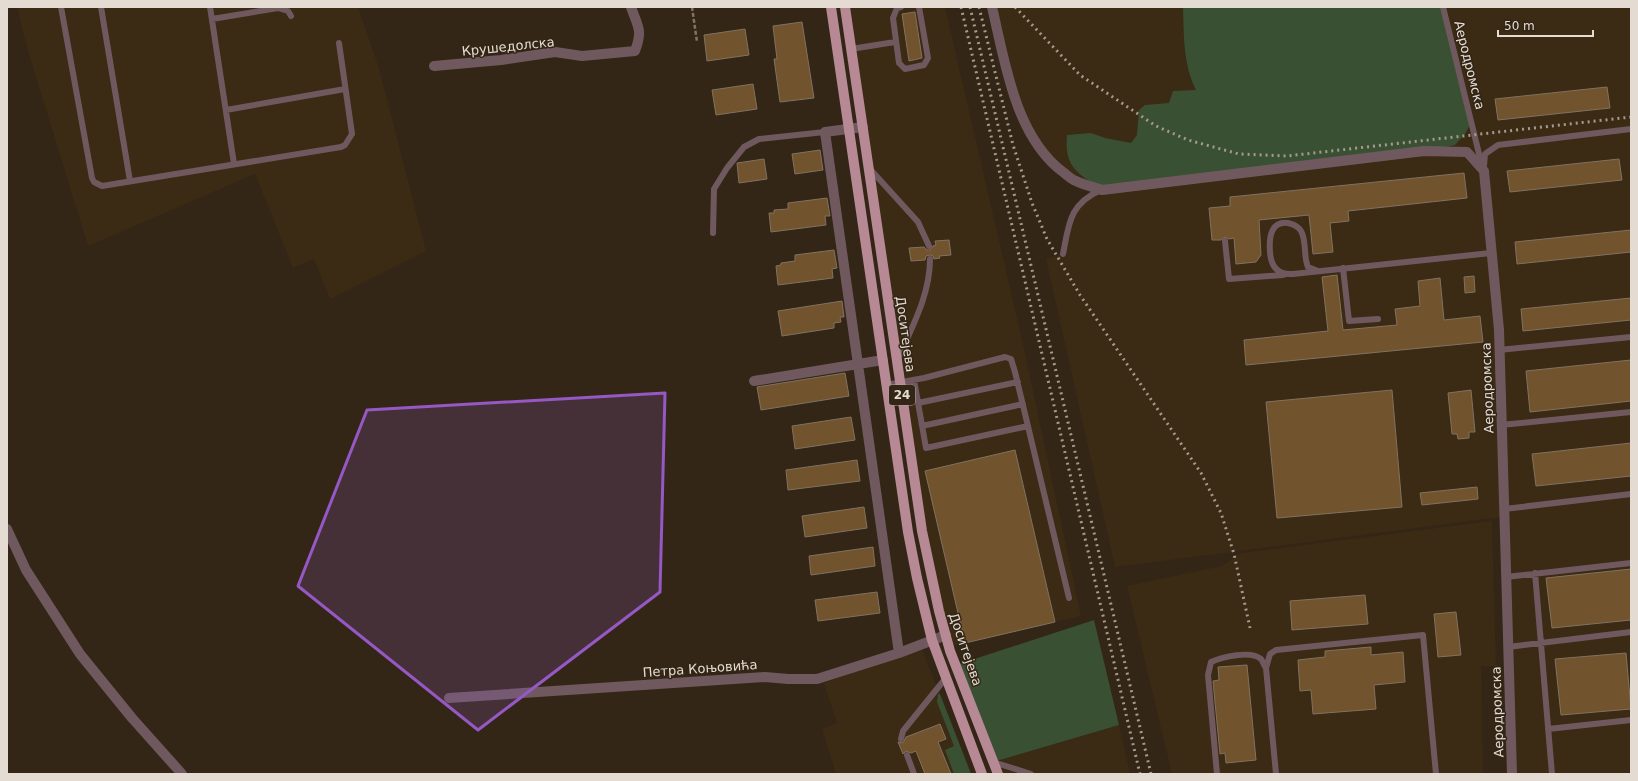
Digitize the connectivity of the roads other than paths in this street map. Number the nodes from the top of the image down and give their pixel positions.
1 (61, 7) edge
2 (101, 7) edge
3 (210, 7) edge
4 (631, 7) edge
5 (831, 7) edge
6 (845, 7) edge
7 (901, 7) edge
8 (919, 7) edge
9 (992, 7) edge
10 (1443, 7) edge
11 (291, 16) dead end
12 (212, 19) junction
13 (895, 42) junction
14 (338, 43) dead end
15 (851, 48) junction
16 (434, 66) dead end
17 (345, 90) junction
18 (226, 110) junction
19 (863, 127) junction
20 (849, 129) junction
21 (1631, 129) edge
22 (825, 132) junction
23 (234, 164) junction
24 (868, 168) junction
25 (1484, 171) junction
26 (130, 181) junction
27 (1102, 190) junction
28 (713, 233) dead end
29 (1225, 241) dead end
30 (929, 246) dead end
31 (1491, 253) junction
32 (1063, 254) dead end
33 (930, 259) dead end
34 (1343, 268) junction
35 (1318, 271) junction
36 (1287, 274) junction
37 (1378, 319) dead end
38 (1631, 337) edge
39 (1499, 350) junction
40 (883, 360) junction
41 (897, 361) junction
42 (857, 364) junction
43 (914, 380) junction
44 (754, 381) dead end
45 (1018, 382) junction
46 (900, 383) junction
47 (886, 385) junction
48 (918, 403) junction
49 (1023, 404) junction
50 (1631, 412) edge
51 (1501, 425) junction
52 (922, 426) junction
53 (1028, 426) junction
54 (1631, 494) edge
55 (1504, 509) junction
56 (7, 529) edge
57 (1631, 563) edge
58 (1535, 573) junction
59 (1506, 576) junction
60 (1069, 598) dead end
61 (1631, 632) edge
62 (946, 635) junction
63 (932, 640) junction
64 (1541, 643) junction
65 (1508, 647) junction
66 (899, 653) junction
67 (1266, 668) junction
68 (945, 679) junction
69 (450, 698) dead end
70 (1631, 720) edge
71 (1548, 729) junction
72 (901, 740) dead end
73 (907, 755) dead end
74 (994, 762) junction
75 (182, 774) edge
76 (914, 774) edge
77 (982, 774) edge
78 (998, 774) edge
79 (1031, 774) edge
80 (1217, 774) edge
81 (1276, 774) edge
82 (1436, 774) edge
83 (1512, 774) edge
84 (1552, 774) edge

1 - 26 lane
2 - 26 lane
3 - 12 lane
4 - 16 street, Крушедолска
5 - 20 main road, Доситејева / 24
6 - 15 main road, Доситејева / 24
7 - 13 lane
8 - 13 lane
9 - 27 street
10 - 25 lane, Аеродромска
11 - 12 lane
12 - 18 lane
13 - 15 lane
14 - 17 lane
15 - 19 main road, Доситејева / 24
17 - 18 lane
17 - 23 lane
18 - 23 lane
19 - 20 street
19 - 24 main road, Доситејева / 24
20 - 22 street
20 - 40 main road, Доситејева / 24
21 - 25 lane
22 - 28 lane
22 - 42 street
23 - 26 lane
24 - 30 lane
24 - 41 main road, Доситејева / 24
25 - 27 street
25 - 31 street, Аеродромска
27 - 32 lane
29 - 36 lane
31 - 34 lane
31 - 39 street, Аеродромска
33 - 41 lane
34 - 35 lane
34 - 37 lane
35 - 36 lane
35 - 36 lane
38 - 39 lane
39 - 51 street, Аеродромска
40 - 42 street
40 - 47 main road, Доситејева / 24
41 - 46 main road, Доситејева / 24
42 - 44 street
42 - 66 street
43 - 45 lane
43 - 46 lane
43 - 48 lane
45 - 48 lane
45 - 49 lane
46 - 47 lane
46 - 62 main road, Доситејева / 24
47 - 63 main road, Доситејева / 24
48 - 52 lane
49 - 52 lane
49 - 53 lane
50 - 51 lane
51 - 55 street, Аеродромска
52 - 53 lane
53 - 60 lane
54 - 55 lane
55 - 59 street, Аеродромска
56 - 75 street
57 - 58 lane
58 - 59 lane
58 - 64 lane
59 - 65 street, Аеродромска
61 - 64 lane
62 - 63 street, Петра Коњовића
62 - 74 main road, Доситејева / 24
63 - 66 street, Петра Коњовића
63 - 68 main road, Доситејева / 24
64 - 65 lane
64 - 71 lane
65 - 83 street, Аеродромска
66 - 69 street, Петра Коњовића
67 - 80 lane
67 - 81 lane
67 - 82 lane
68 - 72 lane
68 - 77 main road, Доситејева / 24
70 - 71 lane
71 - 84 lane
73 - 76 lane
74 - 78 main road, Доситејева / 24
74 - 79 lane

